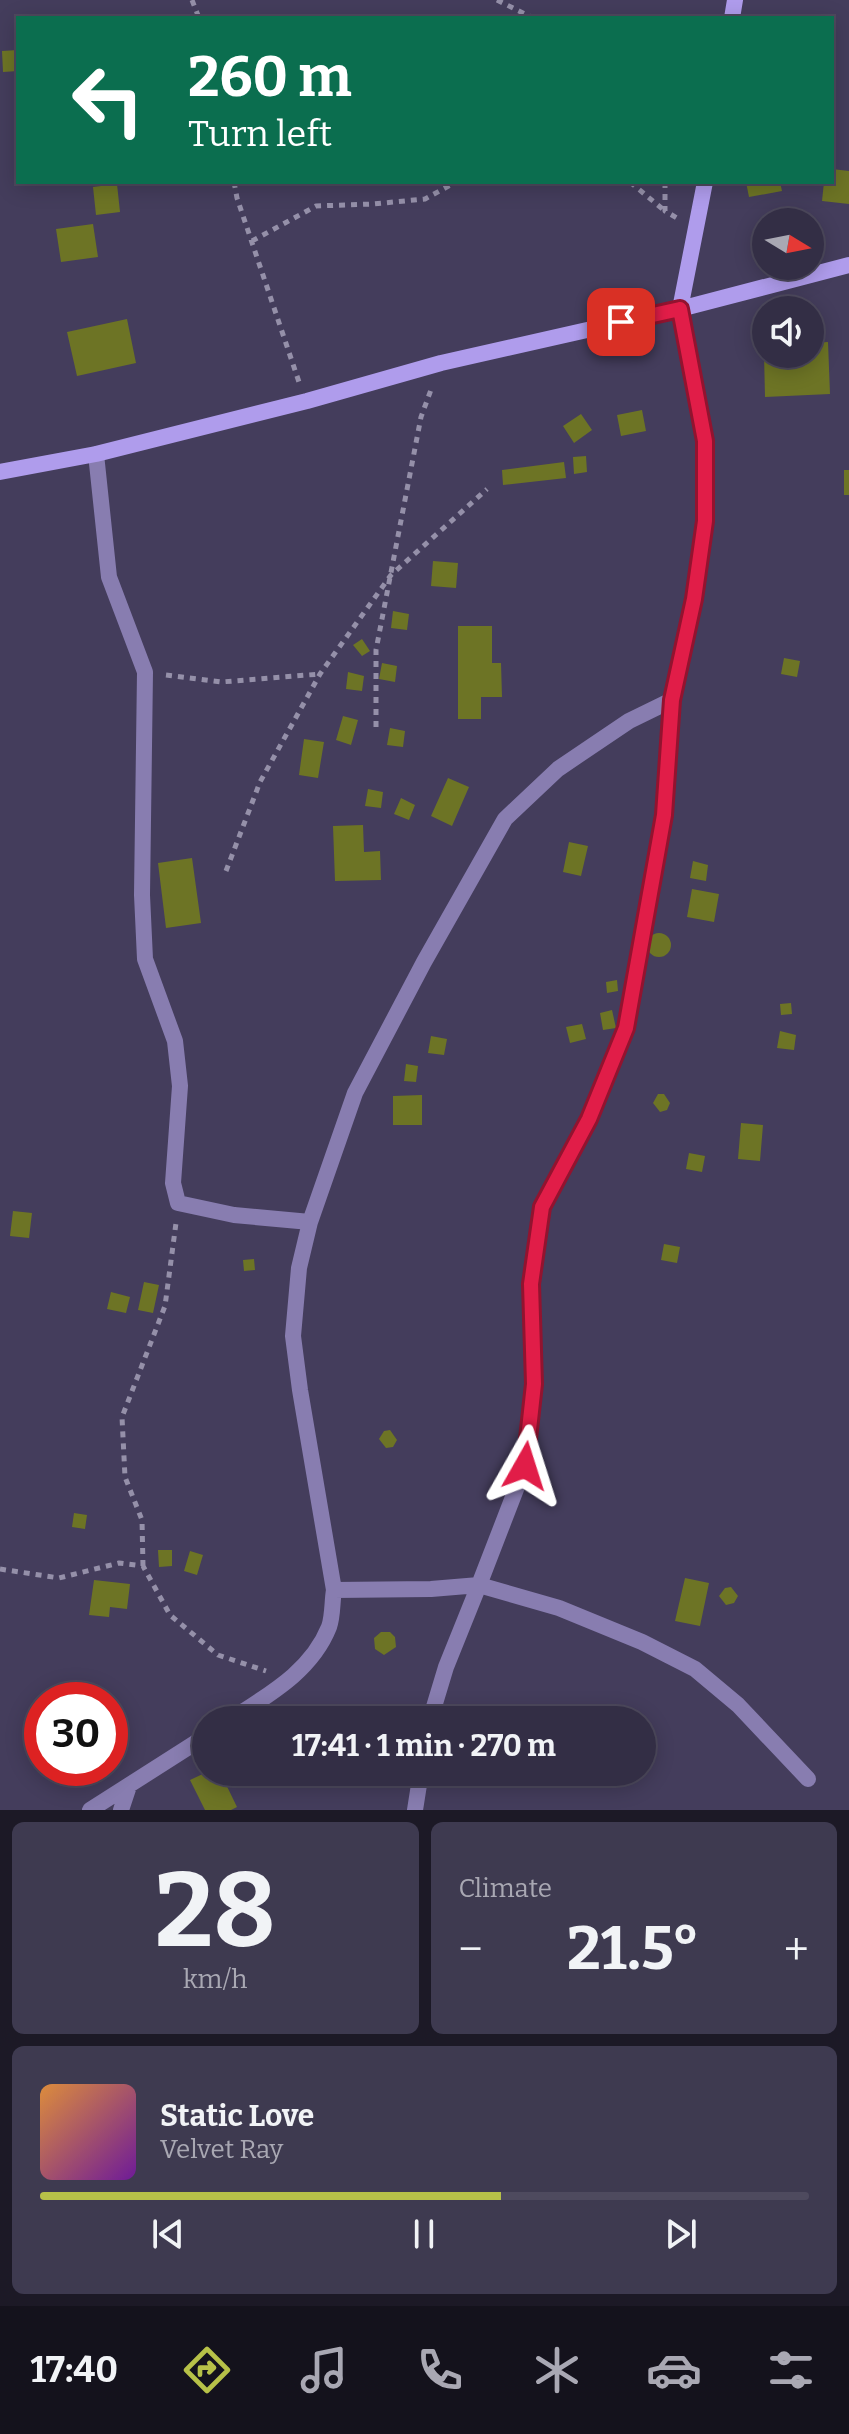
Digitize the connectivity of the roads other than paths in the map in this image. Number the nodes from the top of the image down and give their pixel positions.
1 (705, 184) edge
2 (849, 265) edge
3 (680, 309) junction
4 (96, 454) junction
5 (0, 472) edge
6 (672, 700) junction
7 (310, 1222) junction
8 (479, 1585) junction
9 (334, 1590) junction
10 (251, 1706) edge
11 (434, 1706) edge
12 (192, 1745) edge
13 (808, 1779) dead end
14 (129, 1786) junction
15 (419, 1786) edge
16 (90, 1810) edge
17 (121, 1810) edge
18 (415, 1810) edge

1 - 3 street
2 - 3 street
3 - 4 street
3 - 6 street
4 - 5 street
4 - 7 street
6 - 7 street
6 - 8 street
7 - 9 street
8 - 9 street
8 - 11 street
8 - 13 street
9 - 10 street
12 - 14 street
14 - 16 street
14 - 17 street
15 - 18 street

